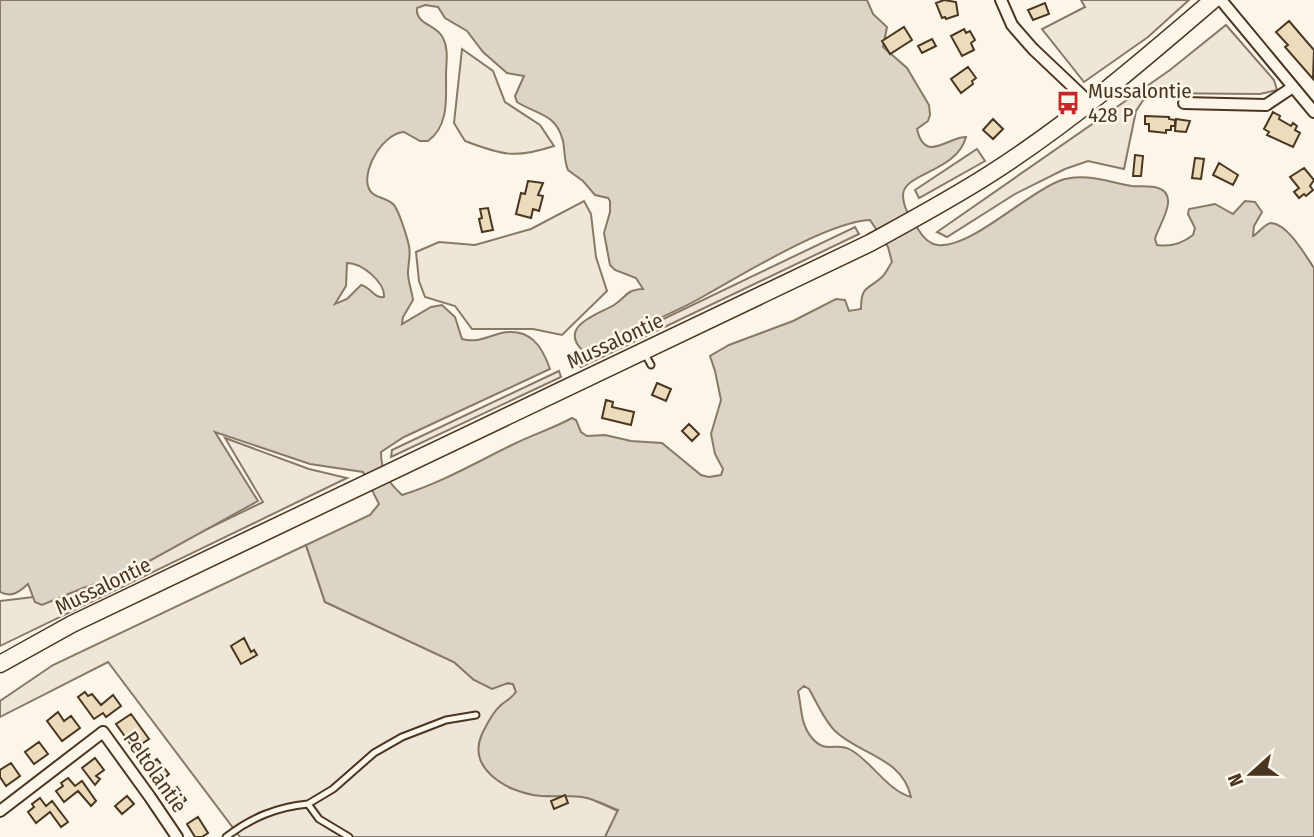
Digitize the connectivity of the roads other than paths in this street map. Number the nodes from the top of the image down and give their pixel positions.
1 (1001, 0) edge
2 (1213, 0) edge
3 (1221, 0) edge
4 (1293, 87) junction
5 (1090, 103) junction
6 (1184, 103) dead end
7 (1313, 110) edge
8 (0, 664) edge
9 (476, 715) dead end
10 (308, 804) junction
11 (0, 811) edge
12 (177, 837) edge
13 (226, 837) edge
14 (349, 837) edge

1 - 5 street
2 - 5 main road, Mussalontie
3 - 4 street
4 - 6 street
4 - 7 street
5 - 8 main road, Mussalontie
9 - 10 lane
10 - 13 lane
10 - 14 lane
11 - 12 street, Peltolantie

